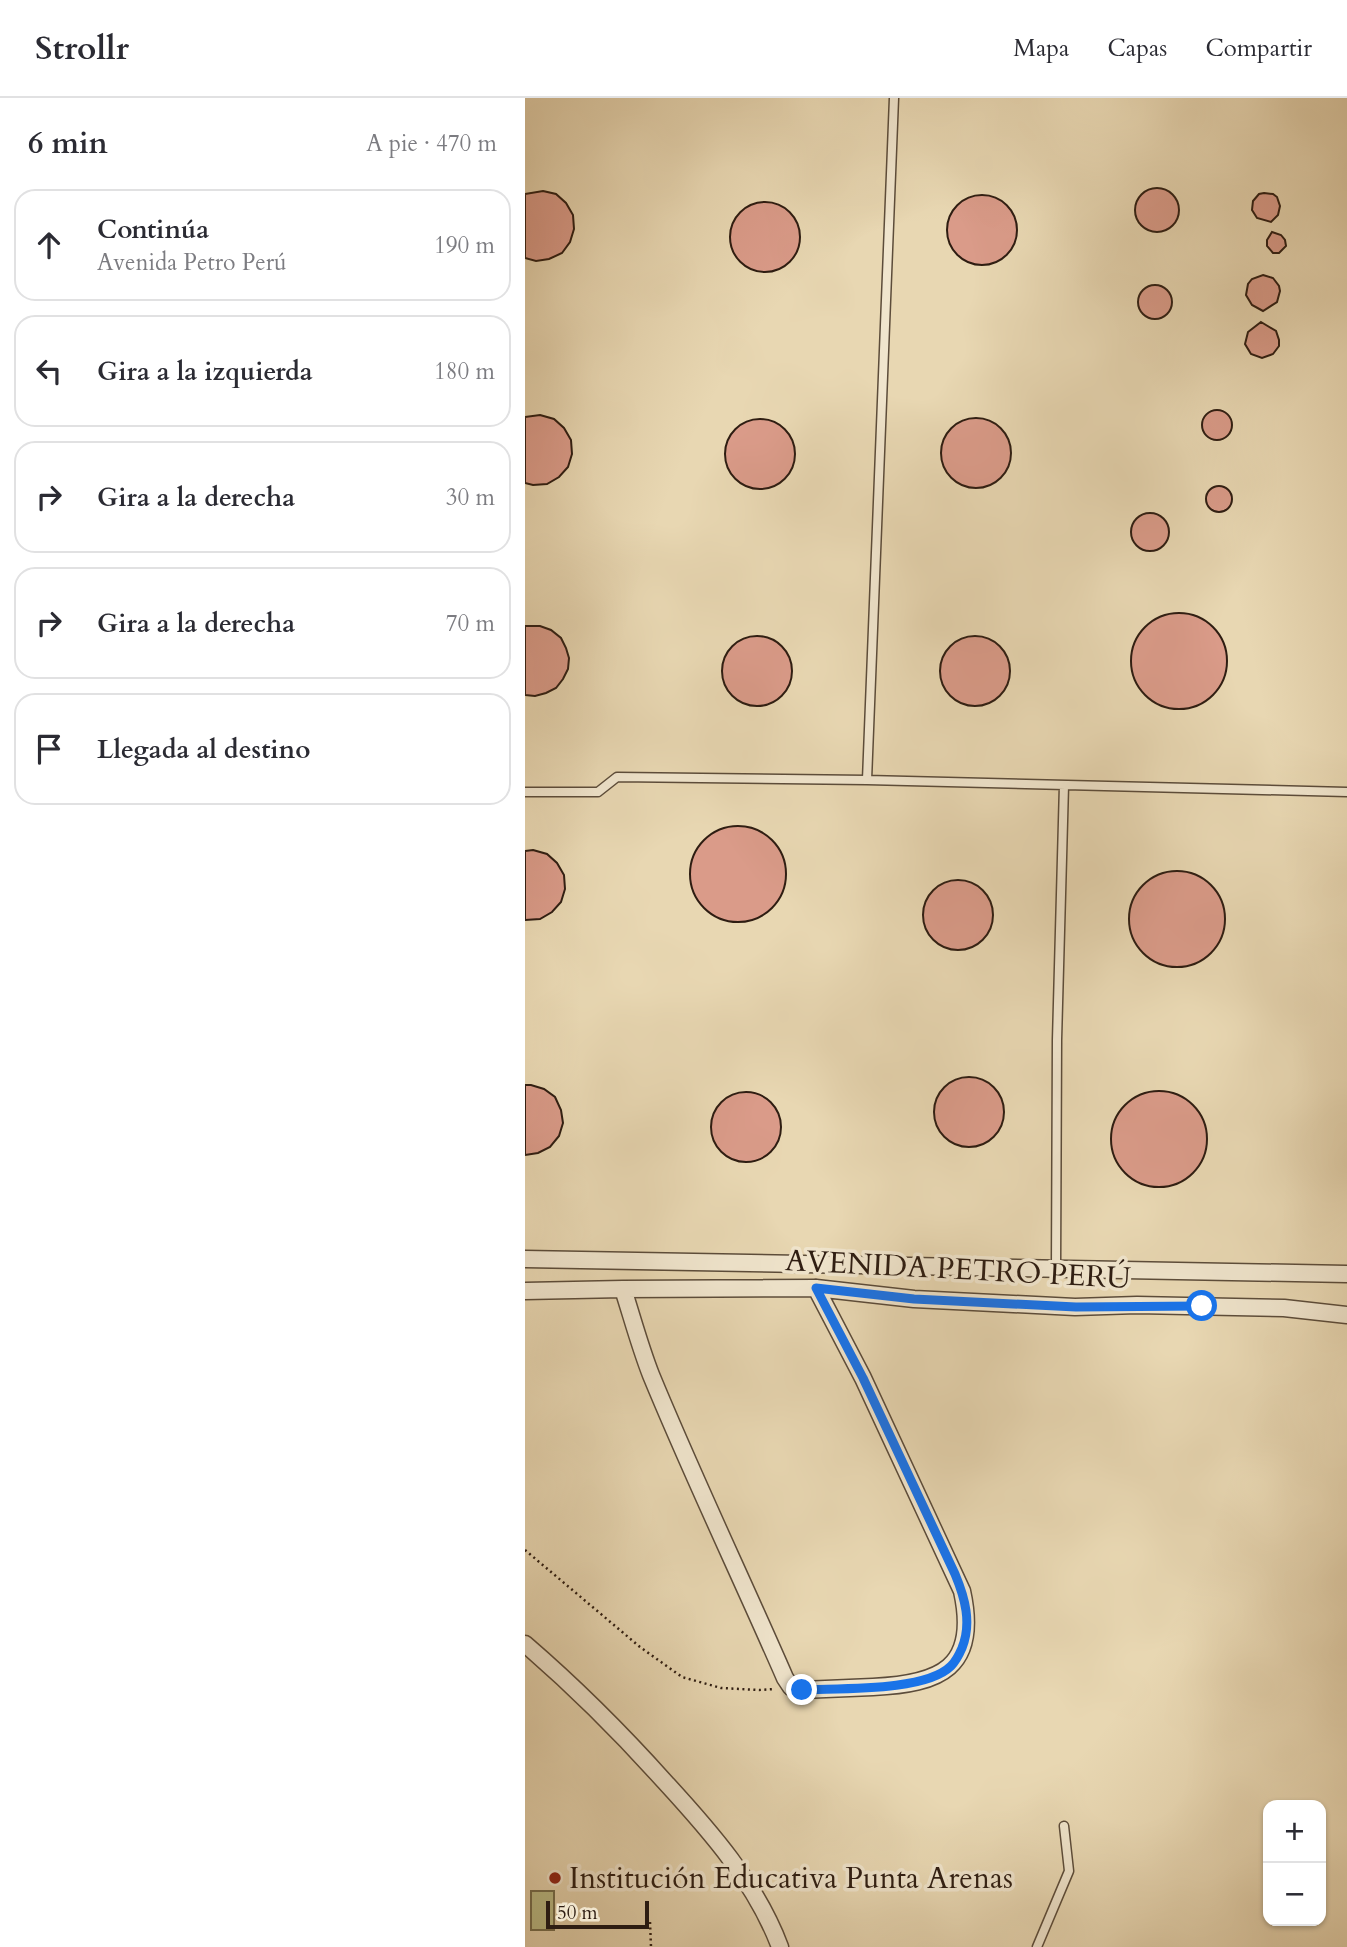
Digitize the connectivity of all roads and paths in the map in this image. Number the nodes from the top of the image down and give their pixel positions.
1 (894, 98) edge
2 (867, 780) junction
3 (1064, 785) junction
4 (525, 792) edge
5 (1347, 792) edge
6 (525, 1259) edge
7 (1056, 1268) junction
8 (1347, 1274) edge
9 (816, 1288) junction
10 (623, 1289) junction
11 (525, 1291) edge
12 (1347, 1315) edge
13 (525, 1550) edge
14 (525, 1644) edge
15 (791, 1687) junction
16 (1064, 1826) dead end
17 (650, 1922) dead end
18 (651, 1947) edge
19 (780, 1947) edge
20 (1037, 1947) edge

1 - 2 lane
2 - 3 lane
2 - 4 lane
3 - 5 lane
3 - 7 lane
6 - 7 street
7 - 8 street
9 - 10 street, AVENIDA PETRO PERÚ
9 - 12 street, AVENIDA PETRO PERÚ
9 - 15 street
10 - 11 street, AVENIDA PETRO PERÚ
10 - 15 street
13 - 15 path
14 - 19 street
16 - 20 lane
17 - 18 path

